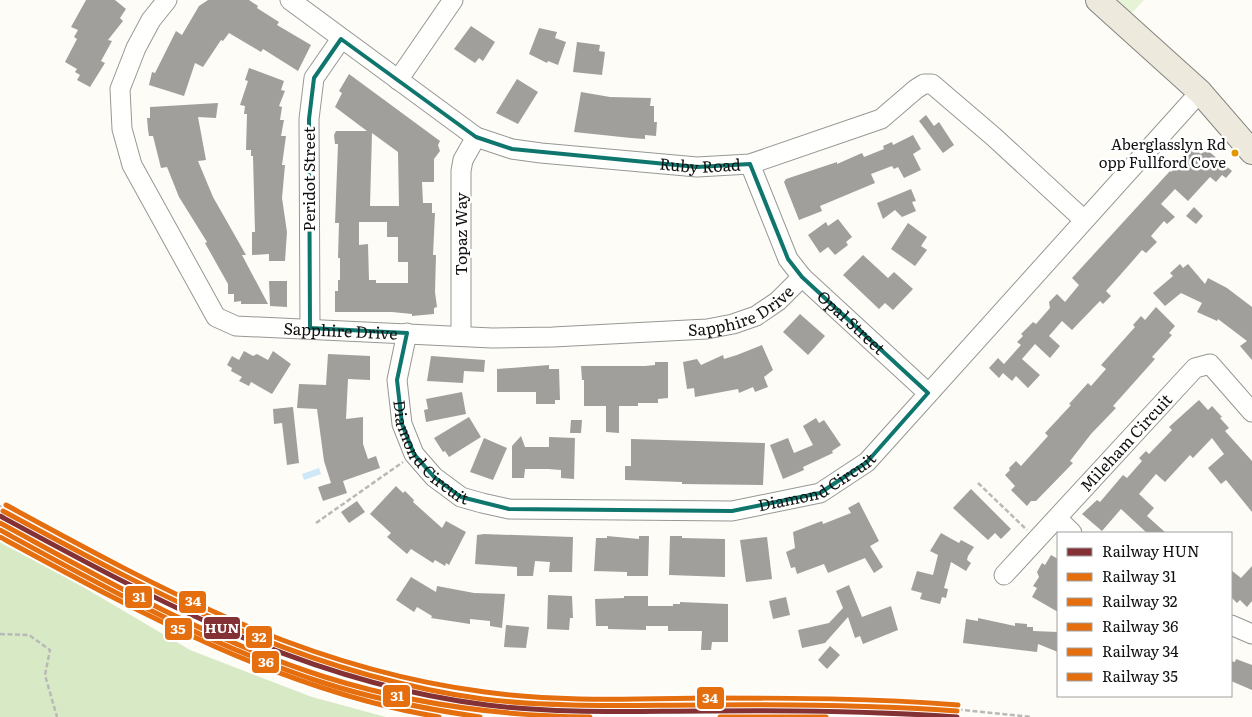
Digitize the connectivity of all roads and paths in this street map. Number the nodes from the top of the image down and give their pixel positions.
1 (168, 0) edge
2 (290, 0) edge
3 (453, 0) edge
4 (1098, 0) edge
5 (340, 38) junction
6 (398, 80) junction
7 (1200, 92) junction
8 (476, 137) junction
9 (1252, 152) edge
10 (750, 164) junction
11 (1084, 220) junction
12 (802, 277) junction
13 (310, 328) junction
14 (407, 333) junction
15 (462, 335) junction
16 (928, 393) junction
17 (1252, 412) edge
18 (414, 454) junction
19 (978, 483) dead end
20 (0, 506) edge
21 (1058, 519) junction
22 (316, 523) dead end
23 (1071, 532) edge
24 (1038, 540) junction
25 (1004, 575) dead end
26 (1232, 625) edge
27 (0, 634) edge
28 (1252, 634) edge
29 (57, 717) edge
30 (1032, 717) edge

1 - 13 street, Sapphire Drive
2 - 5 street, Ruby Road
3 - 6 street
4 - 7 main road
5 - 6 street, Ruby Road
5 - 13 street, Peridot Street
6 - 8 street, Ruby Road
7 - 9 main road
7 - 11 street, Diamond Circuit
8 - 10 street, Ruby Road
8 - 15 street, Topaz Way
10 - 11 street, Ruby Road
10 - 12 street, Opal Street
11 - 16 street, Diamond Circuit
12 - 15 street, Sapphire Drive
12 - 16 street, Opal Street
13 - 14 street, Sapphire Drive
14 - 15 street, Sapphire Drive
14 - 18 street, Diamond Circuit
16 - 18 street, Diamond Circuit
17 - 21 street, Mileham Circuit
18 - 22 path
19 - 24 path
20 - 30 path
21 - 23 street
21 - 24 street, Mileham Circuit
24 - 25 street, Mileham Circuit
26 - 28 street
27 - 29 path

